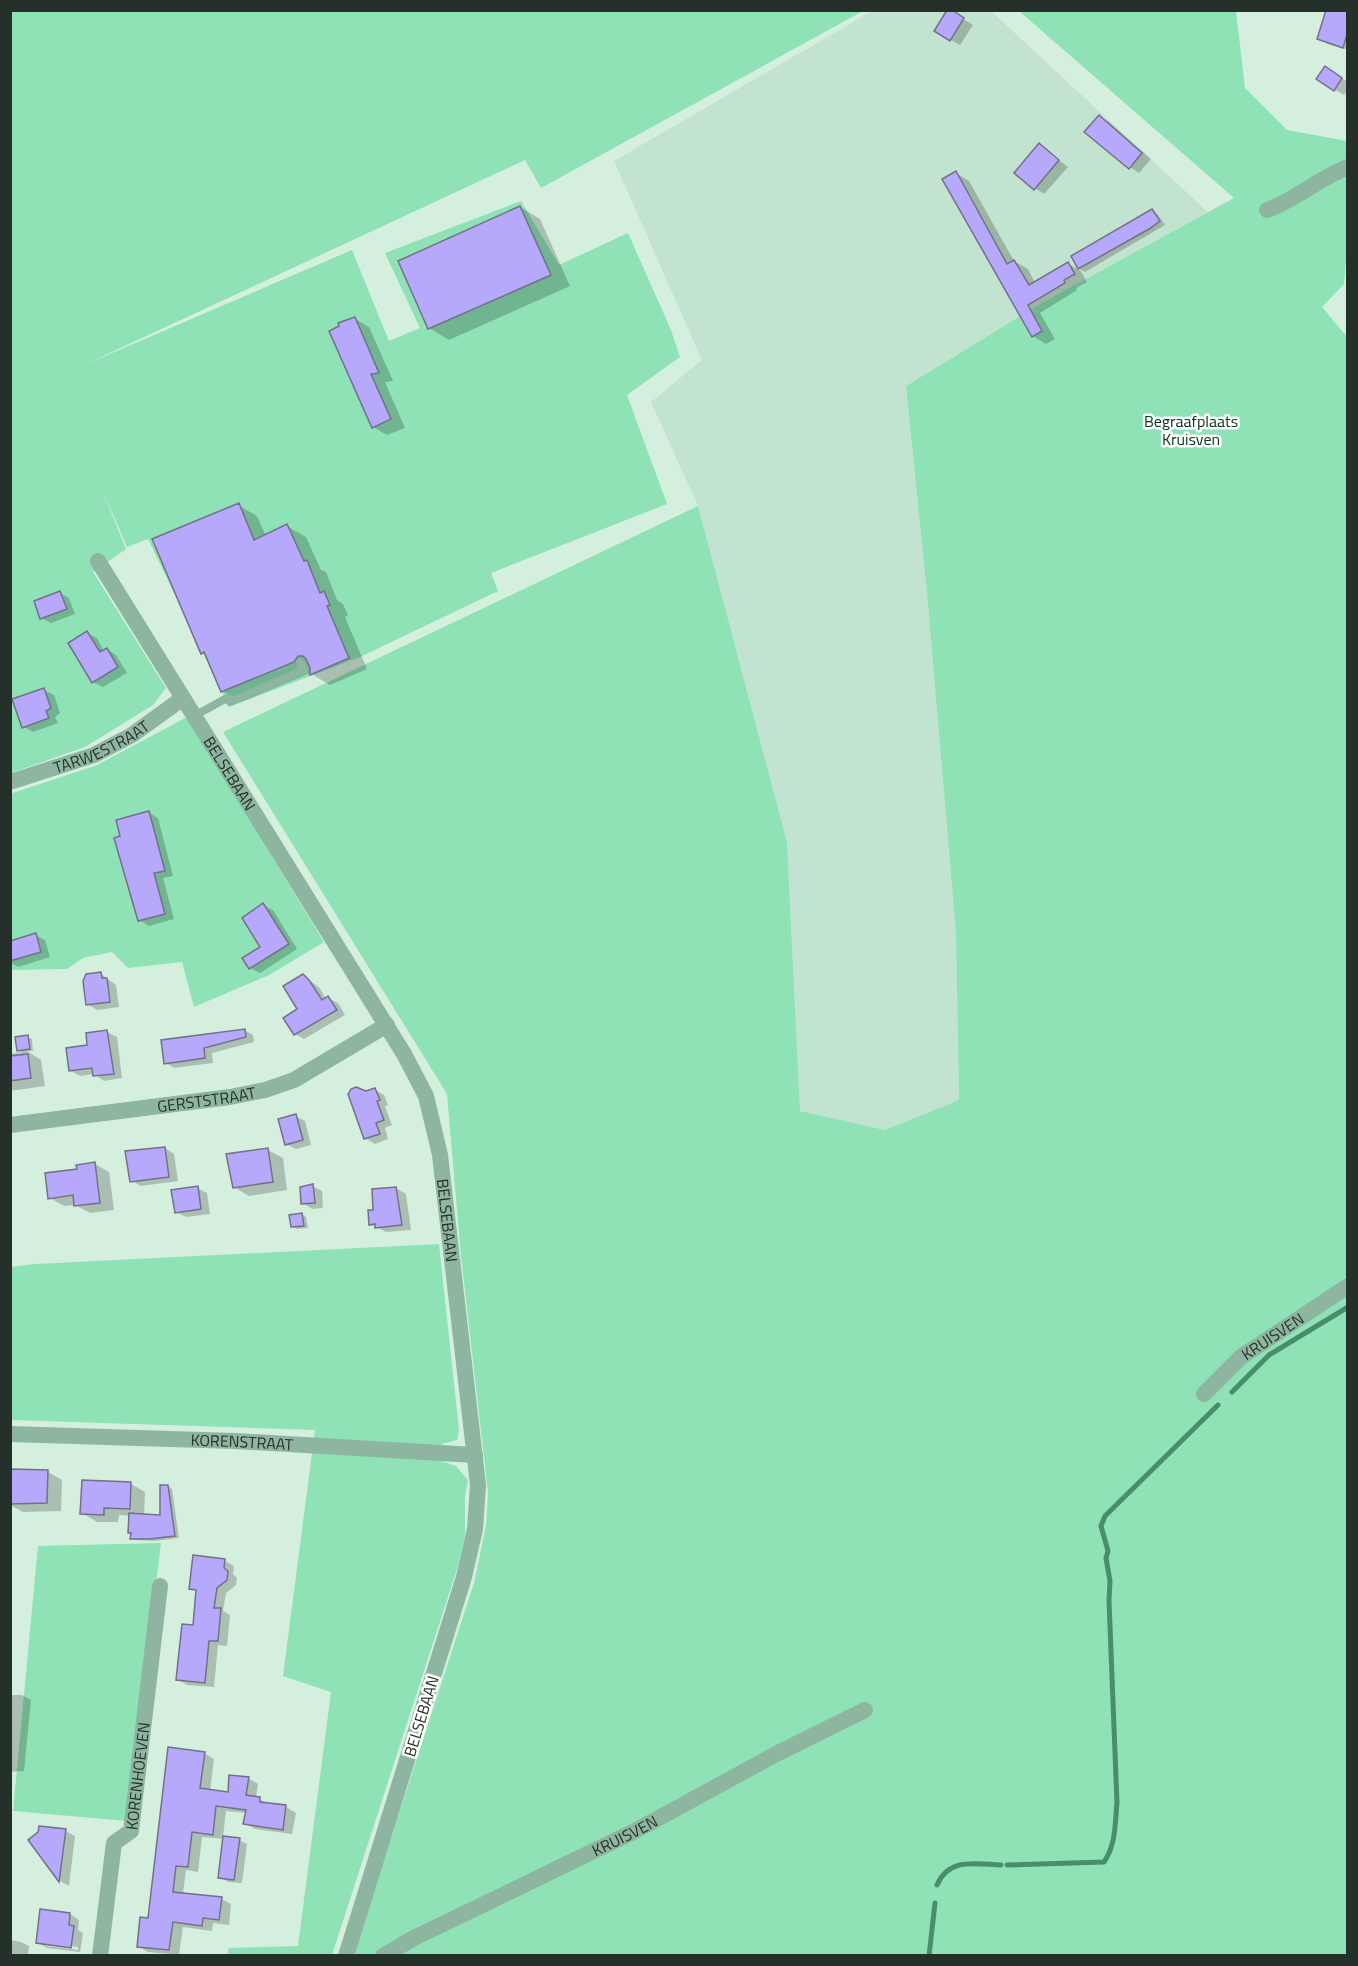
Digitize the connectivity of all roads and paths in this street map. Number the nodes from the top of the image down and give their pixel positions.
1 (1347, 167) edge
2 (1267, 210) dead end
3 (98, 561) dead end
4 (300, 662) dead end
5 (183, 698) junction
6 (194, 716) junction
7 (10, 782) edge
8 (387, 1025) junction
9 (10, 1125) edge
10 (1347, 1286) edge
11 (1204, 1394) dead end
12 (10, 1434) edge
13 (475, 1455) junction
14 (160, 1586) dead end
15 (864, 1710) dead end
16 (100, 1956) edge
17 (346, 1956) edge
18 (383, 1956) edge

1 - 2 street
3 - 5 street, BELSEBAAN
4 - 6 lane
5 - 6 street, BELSEBAAN
5 - 7 street, TARWESTRAAT
6 - 8 street, BELSEBAAN
8 - 9 street, GERSTSTRAAT
8 - 13 street, BELSEBAAN
10 - 11 street, KRUISVEN
12 - 13 street, KORENSTRAAT
13 - 17 street, BELSEBAAN
14 - 16 street, KORENHOEVEN
15 - 18 street, KRUISVEN

